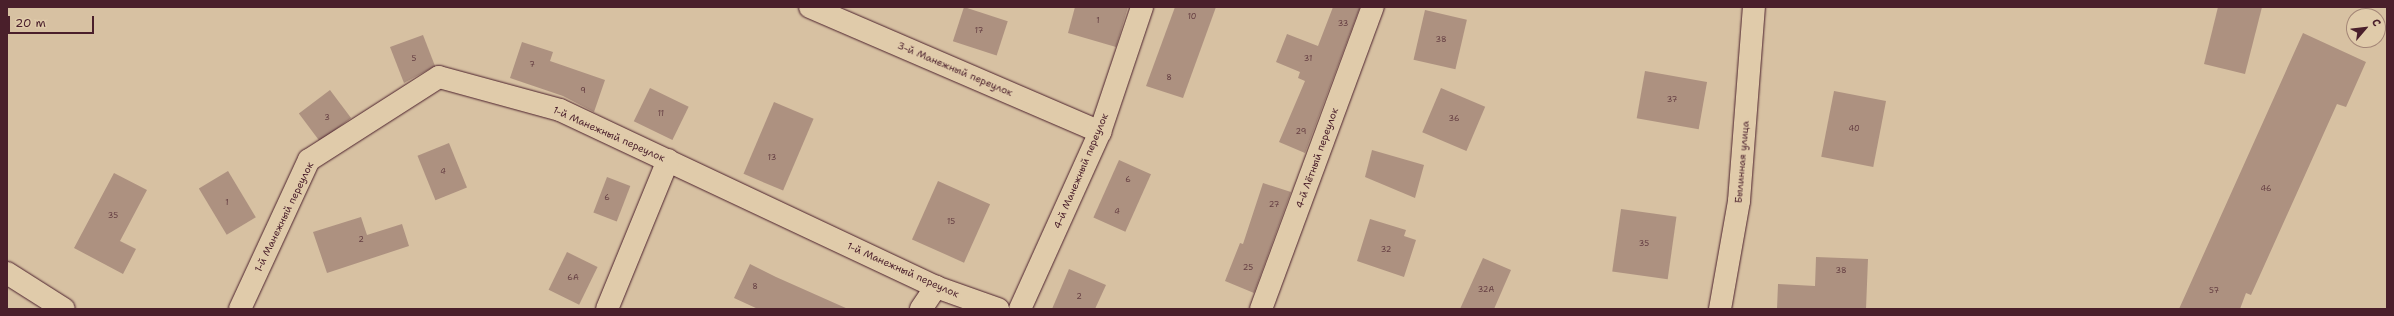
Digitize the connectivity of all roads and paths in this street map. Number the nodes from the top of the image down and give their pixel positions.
1 (810, 7) edge
2 (1142, 7) edge
3 (1373, 7) edge
4 (1754, 10) edge
5 (1100, 132) junction
6 (668, 160) junction
7 (7, 273) edge
8 (936, 287) junction
9 (64, 309) edge
10 (240, 309) edge
11 (607, 309) edge
12 (921, 309) edge
13 (998, 309) edge
14 (1020, 309) edge
15 (1261, 309) edge
16 (1720, 309) edge

1 - 5 street, 3-й Манежный переулок
2 - 5 street, 4-й Манежный переулок
3 - 15 street, 4-й Лётный переулок
4 - 16 street, Былинная улица
5 - 14 street, 4-й Манежный переулок
6 - 8 street, 1-й Манежный переулок
6 - 10 street, 1-й Манежный переулок
6 - 11 street
7 - 9 street
8 - 12 street
8 - 13 street, 1-й Манежный переулок

